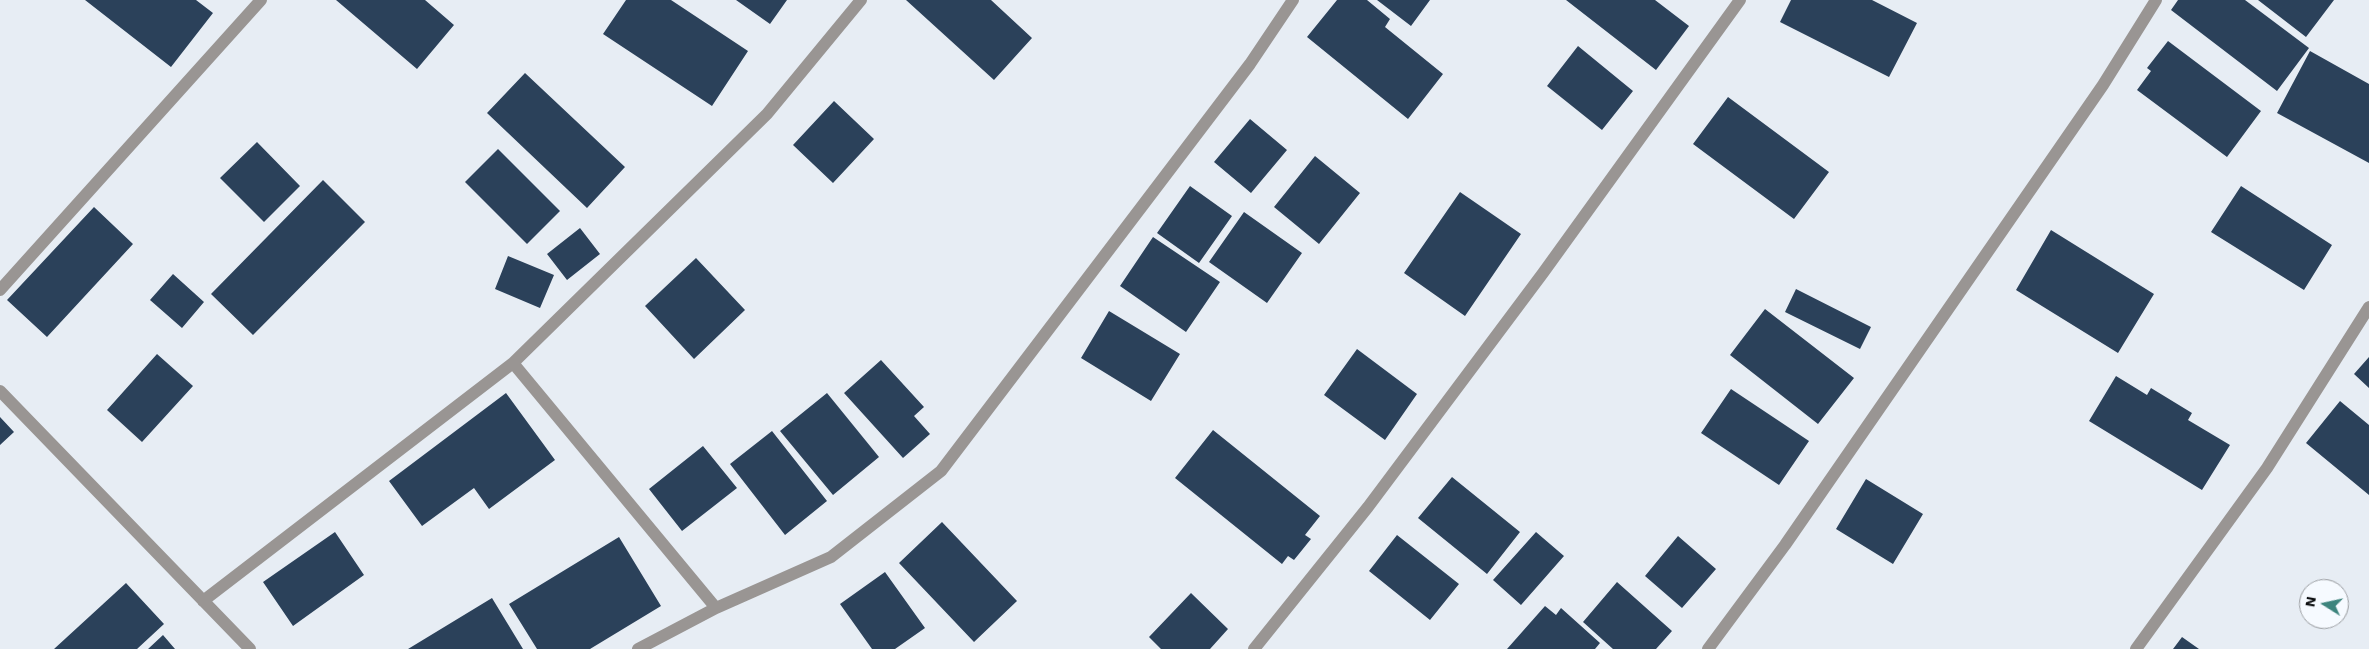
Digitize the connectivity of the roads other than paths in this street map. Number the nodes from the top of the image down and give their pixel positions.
1 (261, 0) edge
2 (861, 0) edge
3 (1293, 0) edge
4 (1740, 0) edge
5 (2156, 0) edge
6 (0, 290) edge
7 (2369, 307) edge
8 (513, 363) junction
9 (0, 391) edge
10 (203, 601) junction
11 (716, 608) junction
12 (250, 649) edge
13 (638, 649) edge
14 (1254, 649) edge
15 (1708, 649) edge
16 (2136, 649) edge

1 - 6 street
2 - 8 street
3 - 11 street
4 - 14 street
5 - 15 street
7 - 16 street
8 - 10 street
8 - 11 street
9 - 10 street
10 - 12 street
11 - 13 street

